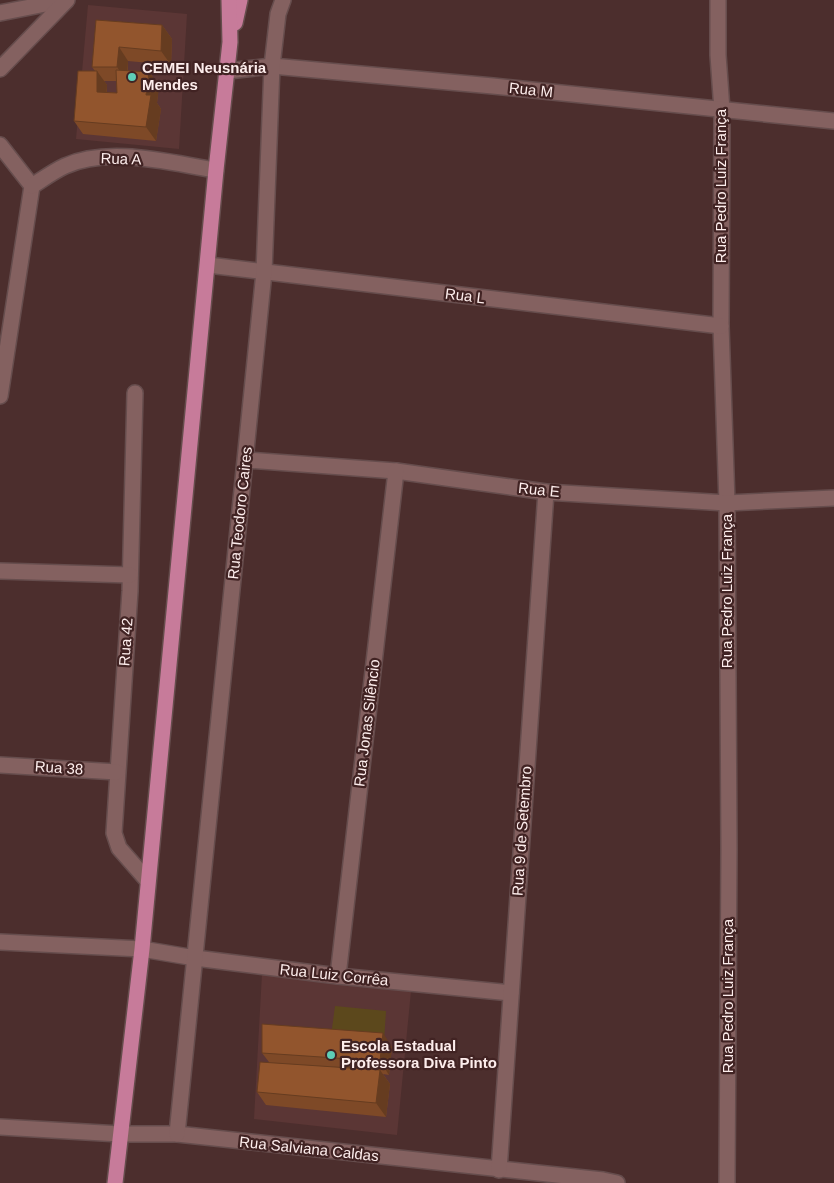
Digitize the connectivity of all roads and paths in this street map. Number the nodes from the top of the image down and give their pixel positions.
1 (66, 0) edge
2 (229, 0) edge
3 (240, 0) edge
4 (283, 0) edge
5 (718, 0) edge
6 (0, 13) edge
7 (230, 42) junction
8 (272, 66) junction
9 (0, 70) edge
10 (228, 71) junction
11 (722, 110) junction
12 (834, 121) edge
13 (0, 145) edge
14 (216, 170) junction
15 (32, 186) junction
16 (208, 265) junction
17 (264, 272) junction
18 (721, 326) junction
19 (135, 393) dead end
20 (0, 396) edge
21 (246, 460) junction
22 (396, 471) junction
23 (546, 492) junction
24 (834, 498) edge
25 (727, 502) junction
26 (0, 571) edge
27 (130, 575) junction
28 (0, 765) edge
29 (117, 772) junction
30 (147, 880) junction
31 (0, 942) edge
32 (142, 949) junction
33 (195, 958) junction
34 (338, 976) junction
35 (511, 993) junction
36 (0, 1127) edge
37 (120, 1134) junction
38 (177, 1134) junction
39 (499, 1170) junction
40 (607, 1182) edge
41 (116, 1183) edge
42 (727, 1183) edge

1 - 6 street
1 - 9 street
2 - 7 main road
3 - 7 main road
4 - 8 street, Rua Teodoro Caires
5 - 11 street, Rua Pedro Luiz França
7 - 10 main road
8 - 10 street, Rua M
8 - 11 street, Rua M
8 - 17 street, Rua Teodoro Caires
10 - 14 main road
11 - 12 street, Rua M
11 - 18 street, Rua Pedro Luiz França
13 - 15 street
14 - 15 street, Rua A
14 - 16 main road
15 - 20 street
16 - 17 street, Rua L
16 - 30 main road
17 - 18 street, Rua L
17 - 21 street, Rua Teodoro Caires
18 - 25 street, Rua Pedro Luiz França
19 - 27 street, Rua 42
21 - 22 street, Rua E
21 - 33 street, Rua Teodoro Caires
22 - 23 street, Rua E
22 - 34 street, Rua Jonas Silêncio
23 - 25 street, Rua E
23 - 35 street, Rua 9 de Setembro
24 - 25 street, Rua E
25 - 42 street, Rua Pedro Luiz França
26 - 27 street
27 - 29 street, Rua 42
28 - 29 street, Rua 38
29 - 30 street, Rua 42
30 - 32 main road
31 - 32 street, Rua Luiz Corrêa
32 - 33 street, Rua Luiz Corrêa
32 - 37 main road
33 - 34 street, Rua Luiz Corrêa
33 - 38 street, Rua Teodoro Caires
34 - 35 street, Rua Luiz Corrêa
35 - 39 street, Rua 9 de Setembro
36 - 37 street, Rua Salviana Caldas
37 - 38 street, Rua Salviana Caldas
37 - 41 main road
38 - 39 street, Rua Salviana Caldas
39 - 40 street, Rua Salviana Caldas

